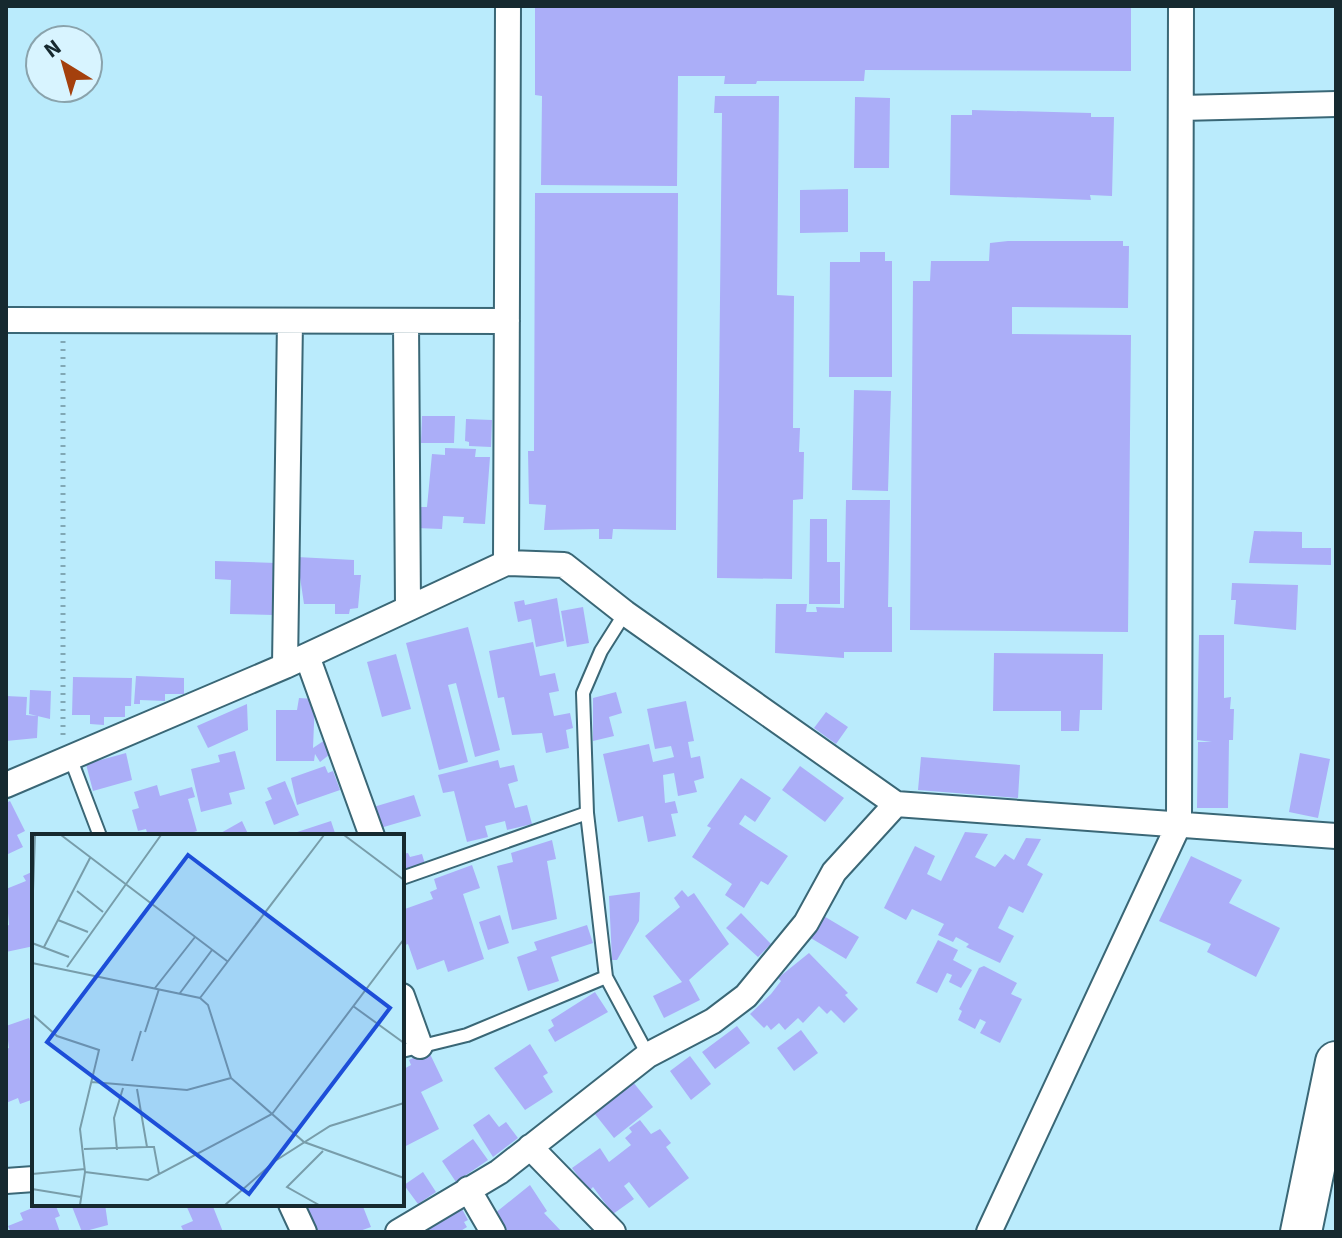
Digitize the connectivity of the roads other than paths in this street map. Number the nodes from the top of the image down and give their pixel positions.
1 (508, 6) edge
2 (1181, 6) edge
3 (1336, 104) edge
4 (1181, 108) junction
5 (6, 320) edge
6 (290, 321) junction
7 (406, 321) junction
8 (507, 321) junction
9 (506, 563) junction
10 (408, 607) junction
11 (625, 613) junction
12 (296, 661) junction
13 (67, 758) junction
14 (6, 785) edge
15 (896, 804) junction
16 (587, 813) junction
17 (1179, 824) junction
18 (99, 834) edge
19 (371, 834) edge
20 (1336, 836) edge
21 (404, 877) edge
22 (606, 977) junction
23 (404, 1008) edge
24 (411, 1049) edge
25 (648, 1055) junction
26 (1336, 1062) edge
27 (530, 1147) junction
28 (32, 1179) edge
29 (6, 1181) edge
30 (468, 1189) junction
31 (292, 1206) edge
32 (304, 1232) edge
33 (398, 1232) edge
34 (493, 1232) edge
35 (613, 1232) edge
36 (989, 1232) edge
37 (1301, 1232) edge

1 - 8 street
2 - 4 street
3 - 4 street
4 - 17 street
5 - 6 street
6 - 7 street
6 - 12 street
7 - 8 street
7 - 10 street
8 - 9 street
9 - 10 street
9 - 11 street
10 - 12 street
11 - 15 street
11 - 16 lane
12 - 13 street
12 - 19 street
13 - 14 street
13 - 18 lane
15 - 17 street
15 - 25 street
16 - 21 lane
16 - 22 lane
17 - 20 street
17 - 36 street
22 - 24 lane
22 - 25 lane
23 - 24 street
25 - 27 street
26 - 37 main road
27 - 30 street
27 - 35 street
28 - 29 street
30 - 33 street
30 - 34 street
31 - 32 street

